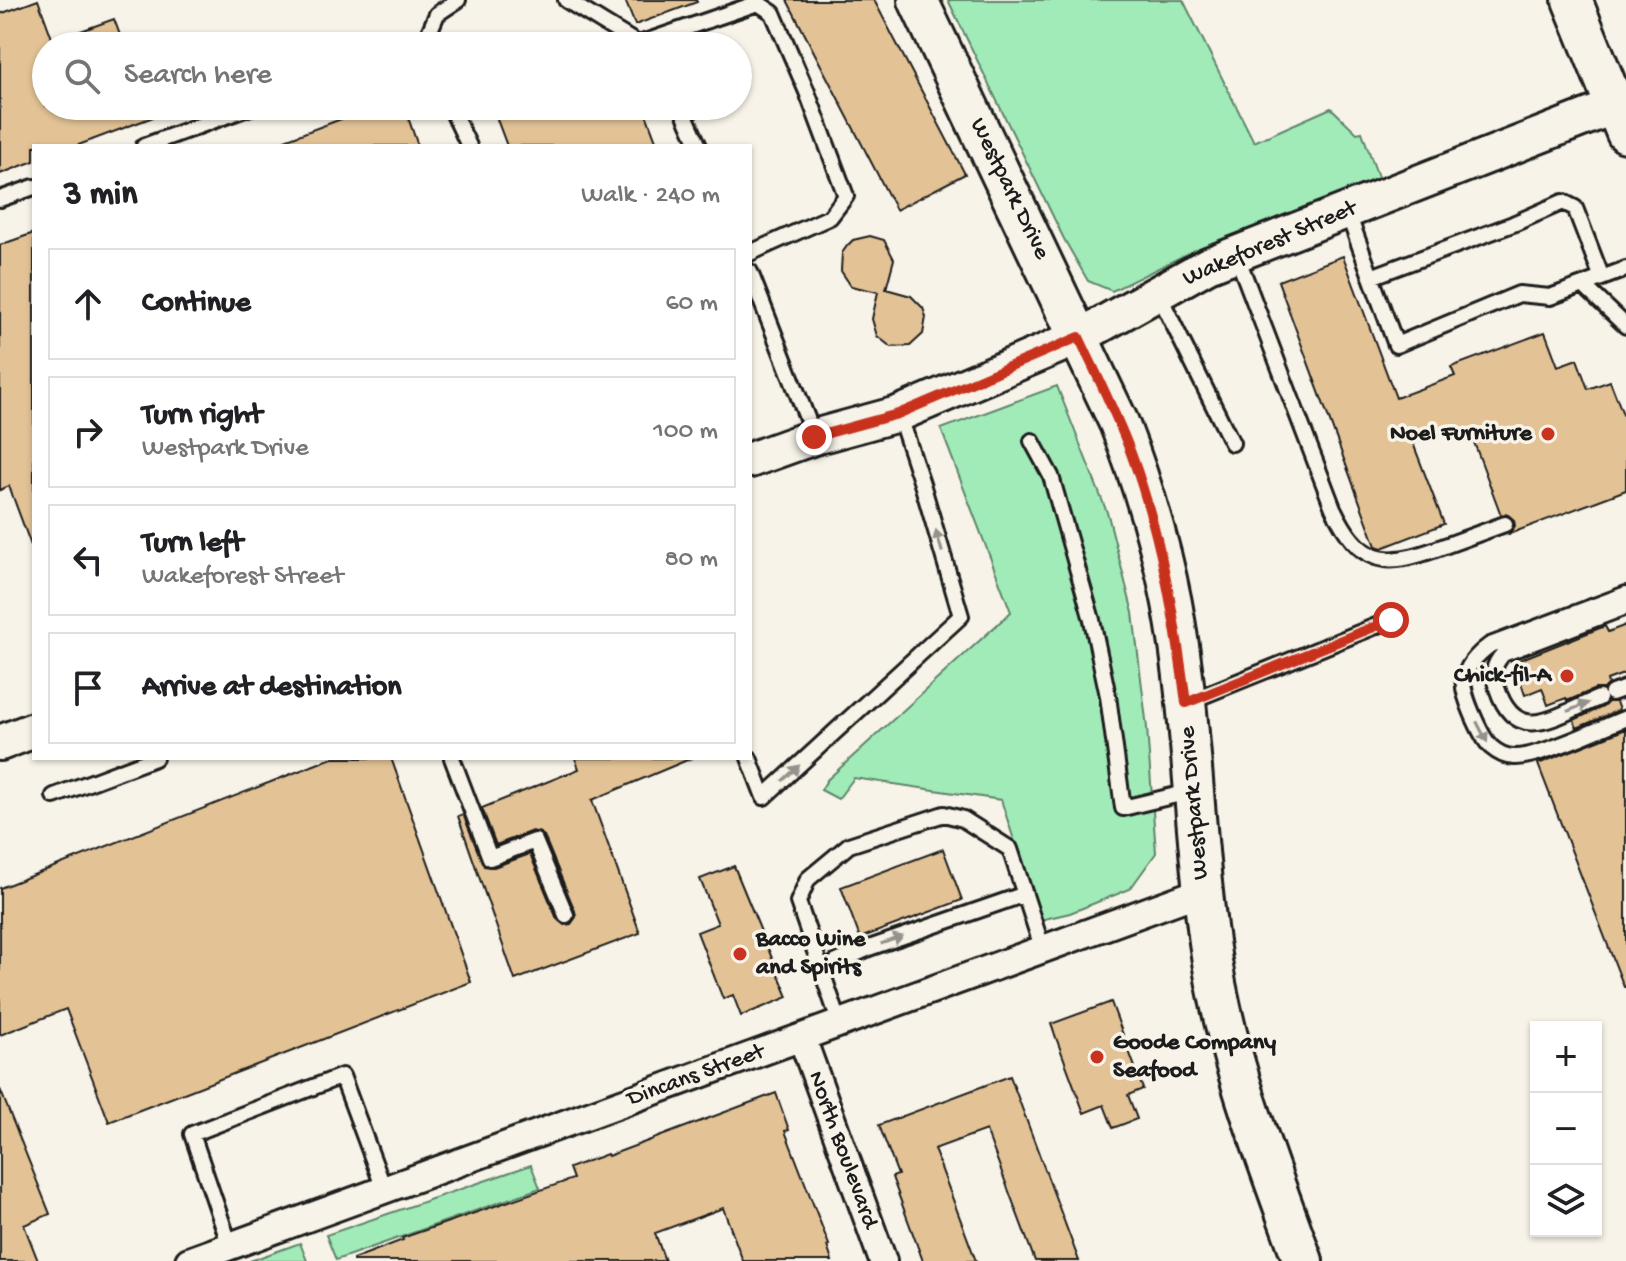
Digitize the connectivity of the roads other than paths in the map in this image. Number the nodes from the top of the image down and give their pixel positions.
1 (458, 0) edge
2 (566, 0) edge
3 (918, 0) edge
4 (1572, 0) edge
5 (428, 32) edge
6 (619, 32) edge
7 (677, 32) edge
8 (215, 120) edge
9 (457, 120) edge
10 (687, 120) edge
11 (1621, 120) edge
12 (149, 144) edge
13 (468, 144) edge
14 (698, 144) edge
15 (32, 188) edge
16 (0, 199) edge
17 (1347, 211) junction
18 (752, 252) edge
19 (1236, 254) junction
20 (1626, 269) edge
21 (1371, 277) junction
22 (1602, 278) junction
23 (752, 280) edge
24 (1583, 285) junction
25 (1158, 293) junction
26 (1626, 326) edge
27 (1079, 337) junction
28 (898, 414) junction
29 (814, 437) junction
30 (1032, 441) dead end
31 (1232, 443) dead end
32 (752, 459) edge
33 (1505, 524) dead end
34 (1626, 594) edge
35 (1626, 607) edge
36 (1391, 620) dead end
37 (1612, 693) edge
38 (1186, 703) junction
39 (1626, 718) edge
40 (32, 731) edge
41 (0, 743) edge
42 (150, 760) edge
43 (453, 760) edge
44 (750, 760) edge
45 (1193, 791) junction
46 (54, 796) dead end
47 (1202, 891) junction
48 (1025, 894) junction
49 (566, 915) dead end
50 (1043, 950) junction
51 (824, 974) junction
52 (840, 1024) junction
53 (802, 1038) junction
54 (384, 1189) junction
55 (230, 1246) junction
56 (189, 1261) edge
57 (883, 1261) edge
58 (1303, 1261) edge

1 - 5 lane
2 - 6 lane
3 - 27 main road, Westpark Drive
4 - 11 main road
7 - 18 lane
8 - 12 lane
9 - 13 lane
10 - 14 lane
11 - 17 street, Wakeforest Street
15 - 16 lane
17 - 19 street, Wakeforest Street
17 - 21 lane
19 - 25 street, Wakeforest Street
19 - 33 lane
20 - 22 lane
21 - 22 lane
21 - 24 lane
22 - 24 lane
23 - 29 lane
24 - 26 lane
25 - 27 street, Wakeforest Street
25 - 31 lane
27 - 28 street, Wakeforest Street
27 - 38 main road, Westpark Drive
28 - 29 street, Wakeforest Street
44 -> 28 lane
29 - 32 street, Wakeforest Street
30 - 45 lane
34 -> 39 lane
35 -> 37 lane
36 - 38 lane
38 - 45 main road, Westpark Drive
40 - 41 street
42 - 46 lane
43 - 49 lane
45 - 47 main road, Westpark Drive
47 - 50 street, Dincans Street
47 - 58 main road, Westpark Drive
48 - 50 lane
51 -> 48 lane
48 - 51 lane
50 - 52 street, Dincans Street
51 - 52 lane
52 - 53 street, Dincans Street
53 - 54 street, Dincans Street
53 - 57 street, North Boulevard
54 - 55 street, Dincans Street
54 - 55 lane
55 - 56 street, Dincans Street

